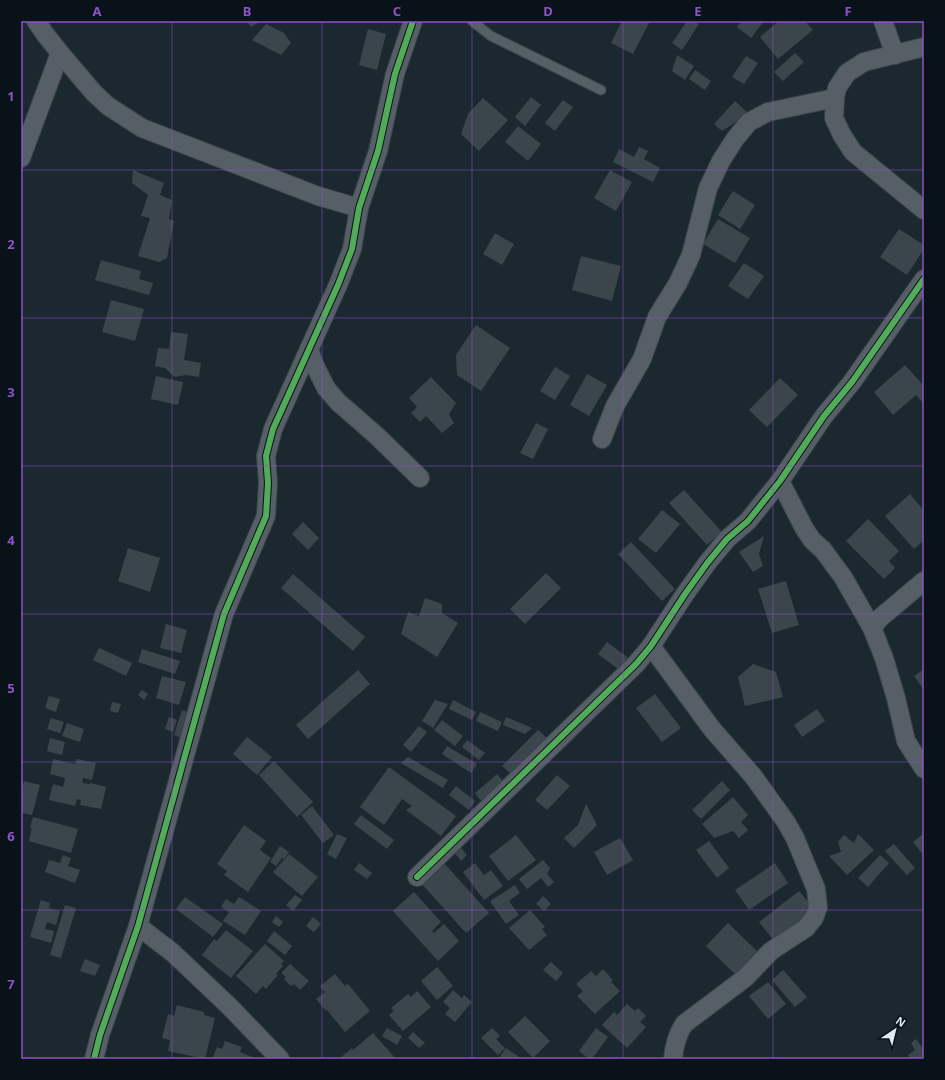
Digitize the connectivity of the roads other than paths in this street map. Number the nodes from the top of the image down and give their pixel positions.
1 (36, 21) edge
2 (412, 21) edge
3 (472, 21) edge
4 (883, 21) edge
5 (924, 47) edge
6 (60, 53) junction
7 (895, 54) junction
8 (601, 90) dead end
9 (835, 98) junction
10 (21, 158) edge
11 (359, 208) junction
12 (924, 210) edge
13 (924, 279) edge
14 (309, 349) junction
15 (602, 439) dead end
16 (420, 478) dead end
17 (780, 481) junction
18 (924, 581) edge
19 (872, 621) junction
20 (651, 646) junction
21 (924, 768) edge
22 (417, 877) dead end
23 (138, 926) junction
24 (94, 1059) edge
25 (280, 1059) edge
26 (673, 1059) edge

1 - 6 street
2 - 11 street
3 - 8 lane
4 - 7 street
5 - 7 street
6 - 10 street
6 - 11 street
7 - 9 street
9 - 12 street
9 - 15 street
11 - 14 street
13 - 17 street
14 - 16 street
14 - 23 street
17 - 19 street
17 - 20 street
18 - 19 street
19 - 21 street
20 - 22 street
20 - 26 street
23 - 24 street
23 - 25 street

